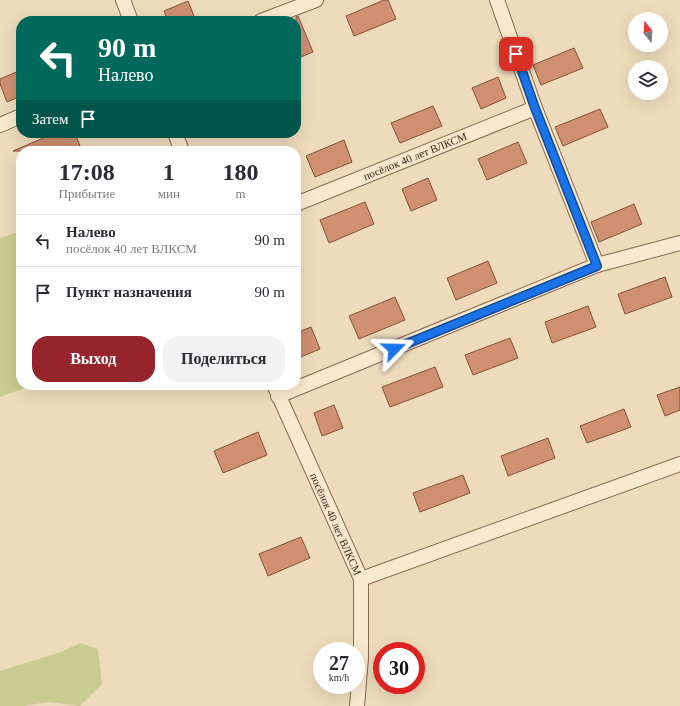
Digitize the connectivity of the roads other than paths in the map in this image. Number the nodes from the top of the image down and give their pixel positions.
1 (123, 0) edge
2 (316, 0) edge
3 (497, 0) edge
4 (129, 16) edge
5 (274, 16) edge
6 (535, 108) junction
7 (16, 118) edge
8 (0, 125) edge
9 (301, 202) edge
10 (680, 243) edge
11 (597, 266) junction
12 (301, 380) edge
13 (276, 390) edge
14 (680, 464) edge
15 (361, 578) junction
16 (357, 706) edge

1 - 4 street
2 - 5 street
3 - 6 street
6 - 9 street, посёлок 40 лет ВЛКСМ
6 - 11 street
7 - 8 street
10 - 11 street, посёлок 40 лет ВЛКСМ
11 - 12 street, посёлок 40 лет ВЛКСМ
13 - 15 street, посёлок 40 лет ВЛКСМ
14 - 15 street
15 - 16 street, посёлок 40 лет ВЛКСМ

